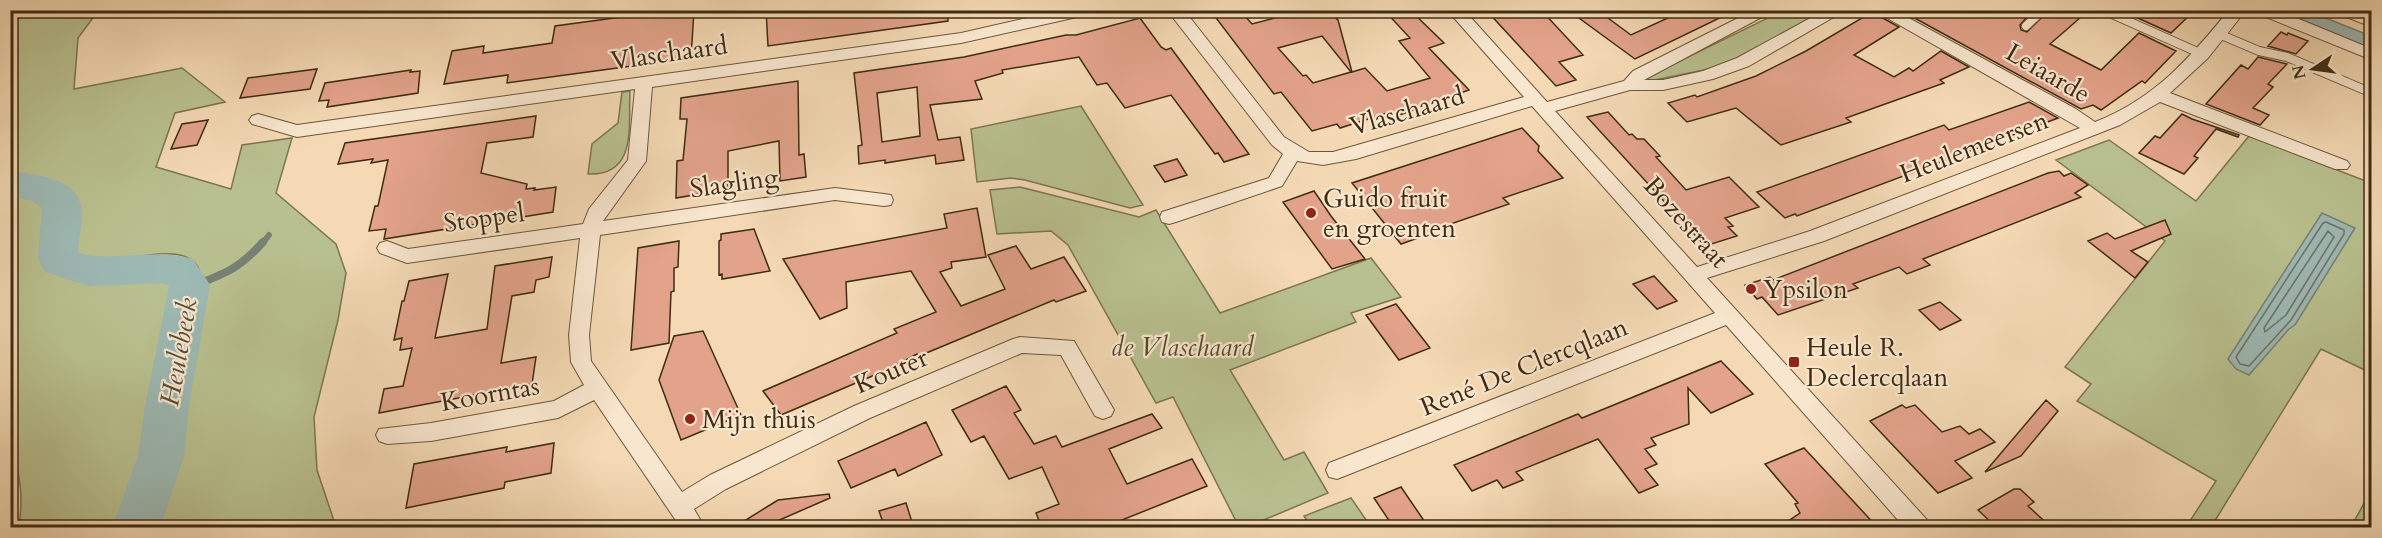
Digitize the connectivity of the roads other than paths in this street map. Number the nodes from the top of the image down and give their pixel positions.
1 (1086, 10) edge
2 (1175, 10) edge
3 (1455, 10) edge
4 (1767, 10) edge
5 (1838, 10) edge
6 (1881, 10) edge
7 (2043, 10) edge
8 (2103, 10) edge
9 (2238, 10) edge
10 (2262, 10) edge
11 (2342, 10) edge
12 (2372, 22) edge
13 (2025, 26) dead end
14 (2219, 34) junction
15 (2202, 54) junction
16 (2372, 55) edge
17 (644, 82) junction
18 (1630, 85) junction
19 (2372, 93) edge
20 (2158, 95) junction
21 (1541, 104) junction
22 (258, 120) dead end
23 (2094, 129) junction
24 (1292, 153) junction
25 (2341, 165) dead end
26 (884, 200) dead end
27 (1169, 217) dead end
28 (591, 229) junction
29 (387, 248) dead end
30 (1694, 275) junction
31 (1731, 315) junction
32 (597, 388) junction
33 (1103, 410) dead end
34 (387, 435) dead end
35 (1337, 470) dead end
36 (679, 506) junction
37 (694, 528) edge
38 (1920, 528) edge

1 - 17 street, Vlaschaard
2 - 24 street
3 - 21 street, Bozestraat
4 - 18 street
5 - 18 street
6 - 23 street, Leiaarde
7 - 13 lane
8 - 15 lane
9 - 14 street, Heulemeersen
10 - 16 street
11 - 12 street
14 - 15 street, Heulemeersen
14 - 19 lane
15 - 20 street, Heulemeersen
17 - 22 street, Vlaschaard
17 - 28 street
18 - 21 street, Vlaschaard
20 - 23 street, Heulemeersen
20 - 25 street
21 - 24 street, Vlaschaard
21 - 30 street, Bozestraat
23 - 30 street, Heulemeersen
24 - 27 street
26 - 28 street, Slagling
28 - 29 street, Stoppel
28 - 32 street
30 - 31 street, Bozestraat
31 - 35 street, René De Clercqlaan
31 - 38 street, Bozestraat
32 - 34 street, Koorntas
32 - 36 street
33 - 36 street, Kouter
36 - 37 street

